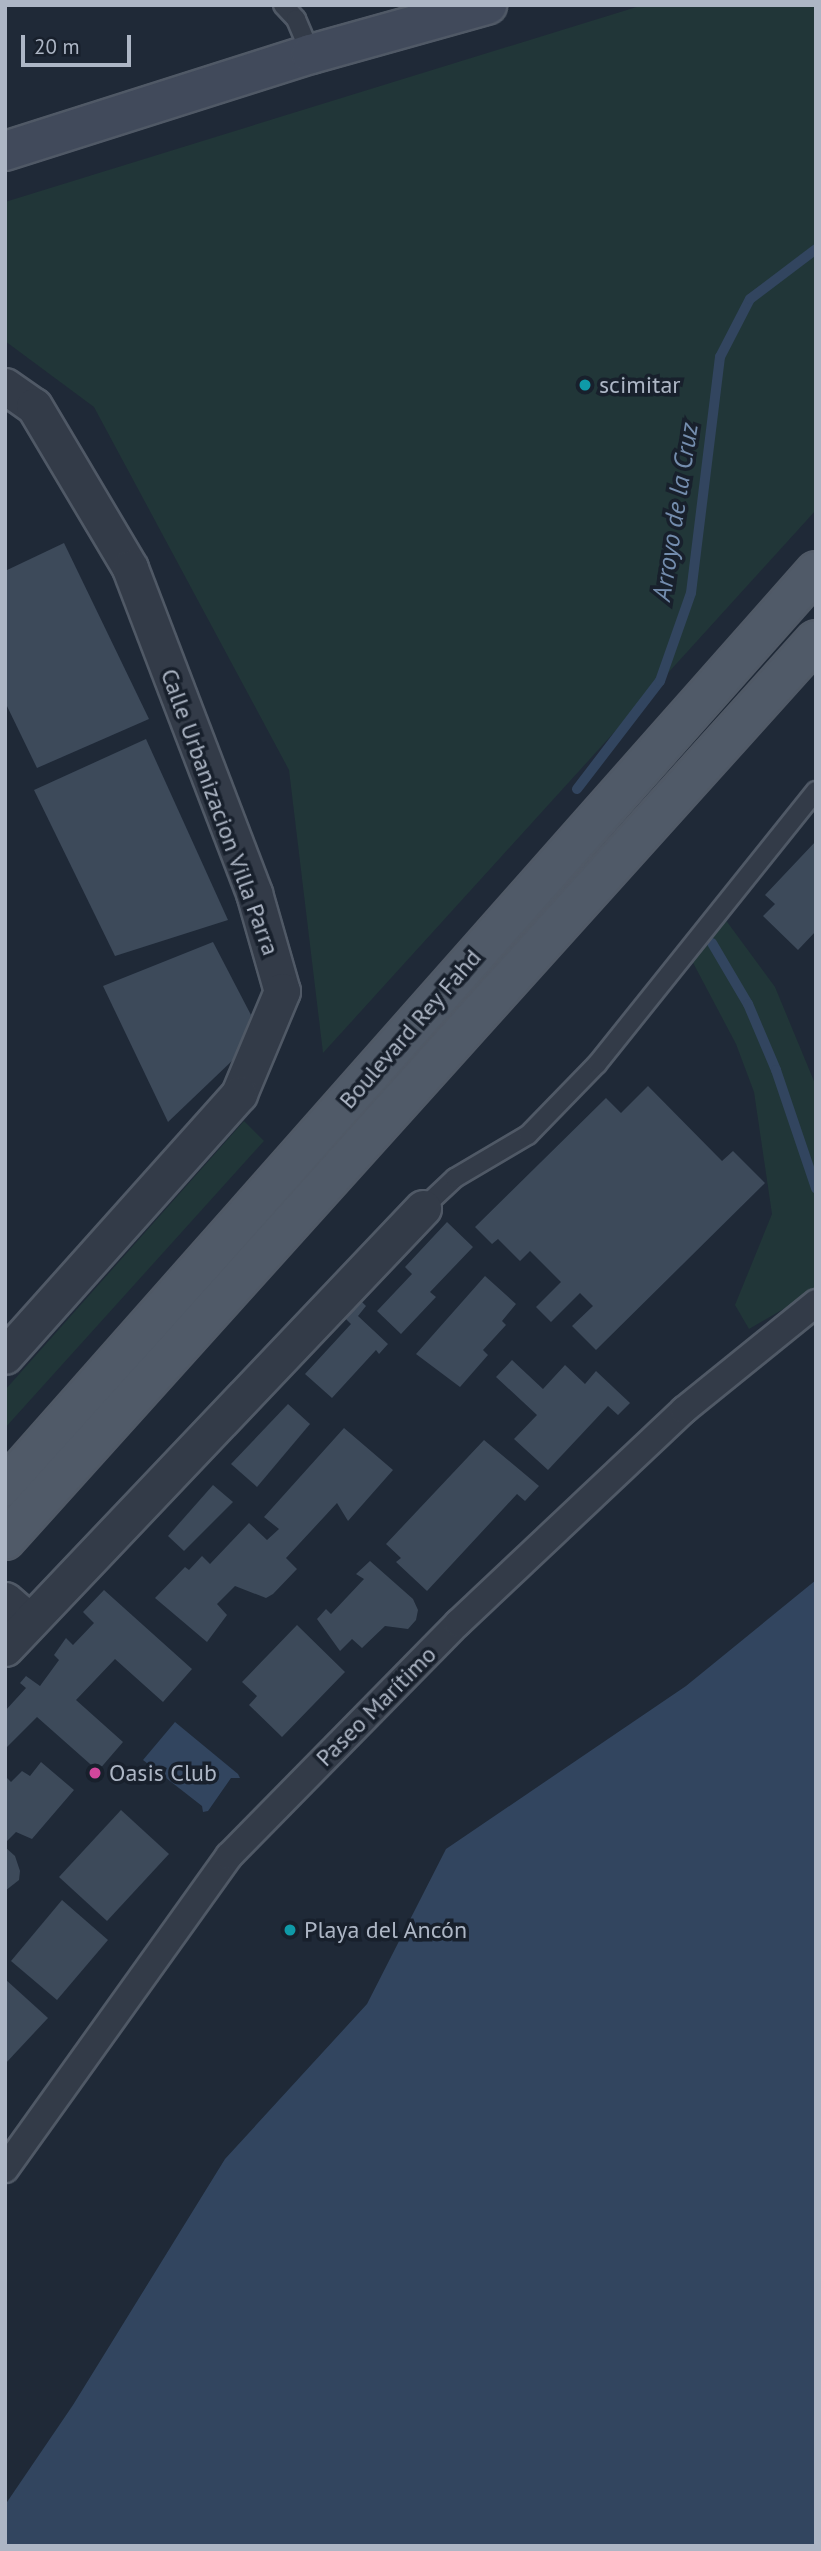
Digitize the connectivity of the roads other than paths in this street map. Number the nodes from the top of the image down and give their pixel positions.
1 (283, 5) edge
2 (487, 5) edge
3 (311, 54) junction
4 (5, 151) edge
5 (5, 386) edge
6 (816, 570) edge
7 (816, 640) edge
8 (816, 791) edge
9 (423, 1208) joint
10 (815, 1303) edge
11 (5, 1356) edge
12 (5, 1487) edge
13 (5, 1540) edge
14 (17, 1611) edge
15 (5, 1647) edge
16 (5, 2169) edge

1 - 3 lane
2 - 3 main road
3 - 4 main road
5 - 11 street, Calle Urbanizacion Villa Parra
6 - 12 main road, Boulevard Rey Fahd
7 - 13 main road, Boulevard Rey Fahd
8 - 9 lane
9 - 14 street
10 - 16 street, Paseo Marítimo
14 - 15 street

